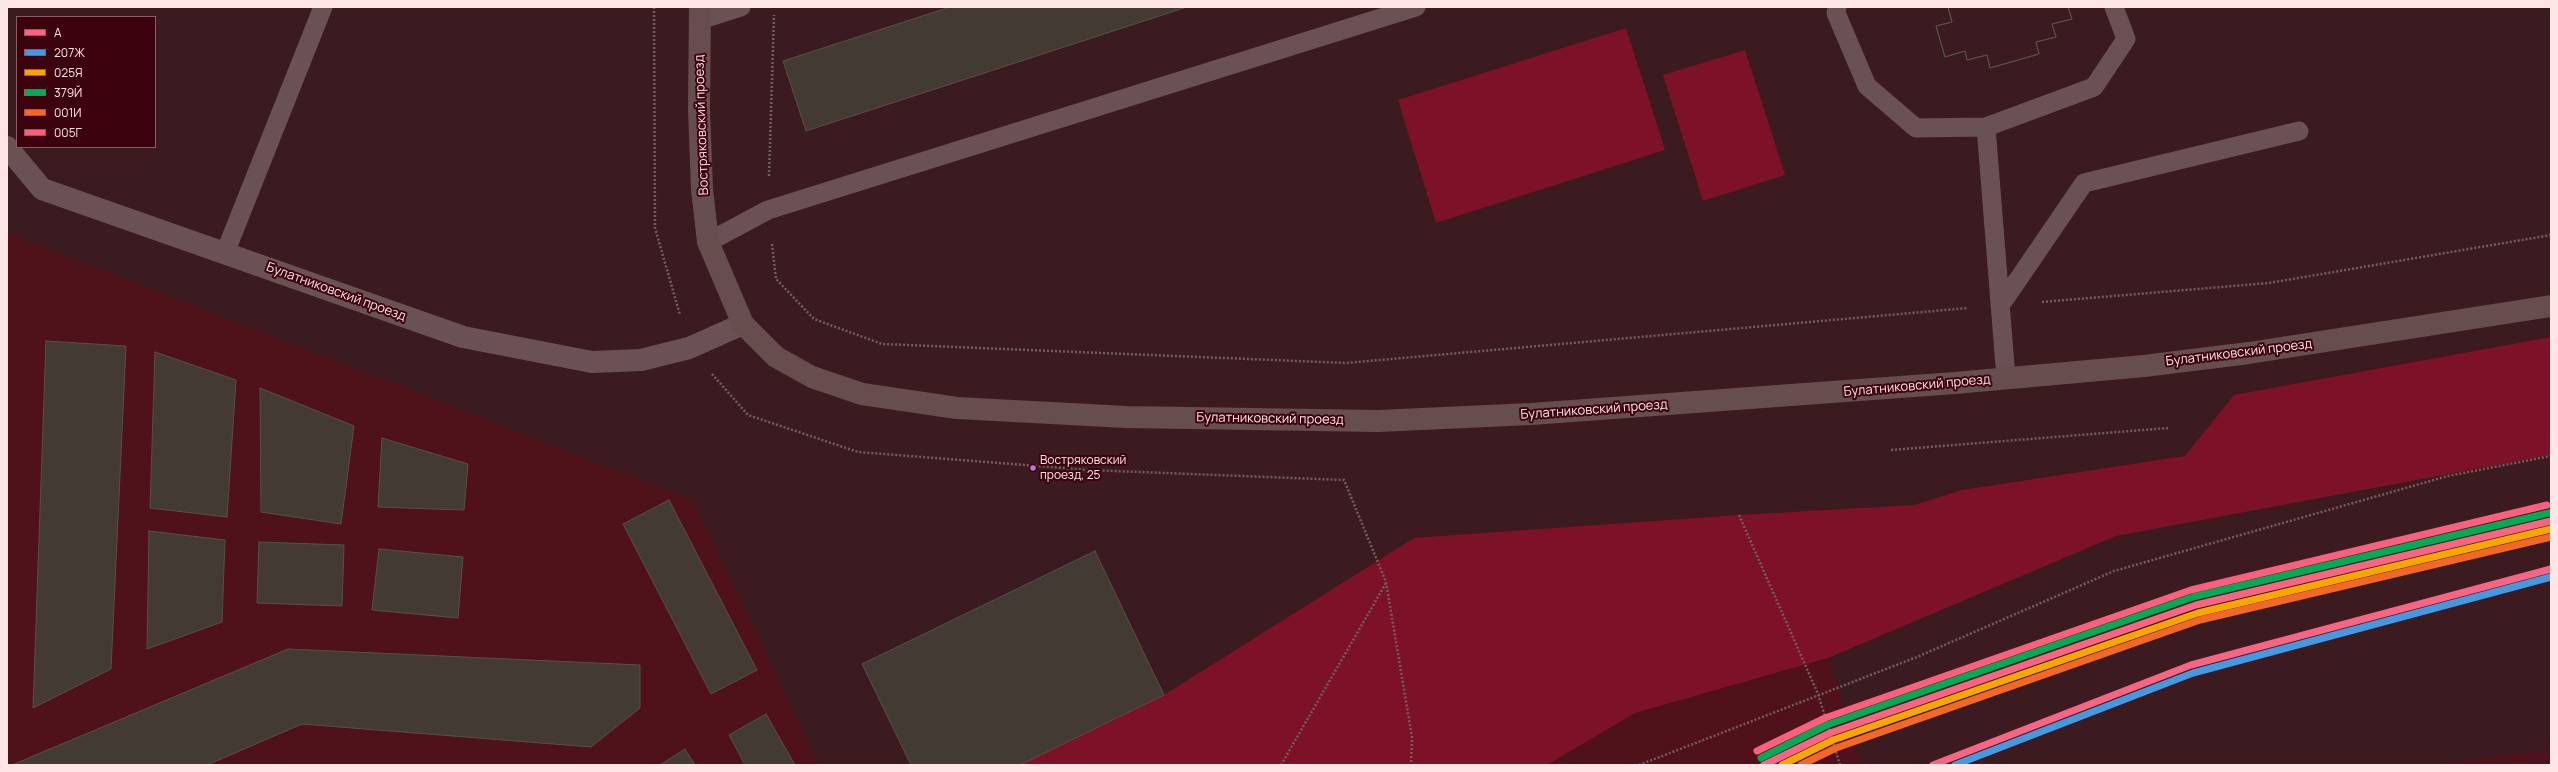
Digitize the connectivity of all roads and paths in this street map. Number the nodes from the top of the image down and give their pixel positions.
1 (323, 7) edge
2 (654, 7) edge
3 (741, 7) edge
4 (1416, 7) edge
5 (1837, 7) edge
6 (2114, 7) edge
7 (774, 10) dead end
8 (700, 14) edge
9 (1986, 127) junction
10 (2299, 131) dead end
11 (7, 147) edge
12 (768, 210) junction
13 (2551, 236) edge
14 (708, 242) junction
15 (225, 253) junction
16 (2000, 306) junction
17 (2551, 306) edge
18 (743, 324) junction
19 (689, 348) junction
20 (2006, 378) junction
21 (2168, 428) dead end
22 (1891, 450) dead end
23 (2551, 456) edge
24 (1739, 515) dead end
25 (1386, 582) junction
26 (1818, 694) junction
27 (1280, 765) edge
28 (1411, 765) edge
29 (1639, 765) edge
30 (1840, 765) edge

1 - 15 lane
2 - 19 path
3 - 8 lane
4 - 12 lane
5 - 9 lane
6 - 9 lane
7 - 12 path
8 - 14 street, Востряковский проезд
9 - 16 lane
10 - 16 lane
11 - 15 street, Булатниковский проезд
12 - 14 lane
12 - 16 path
13 - 16 path
14 - 18 street, Булатниковский проезд
15 - 19 street, Булатниковский проезд
16 - 20 lane
17 - 20 street, Булатниковский проезд
18 - 19 street, Булатниковский проезд
18 - 20 street, Булатниковский проезд
19 - 25 path
21 - 22 path
23 - 26 path
24 - 26 path
25 - 27 path
25 - 28 path
26 - 29 path
26 - 30 path

